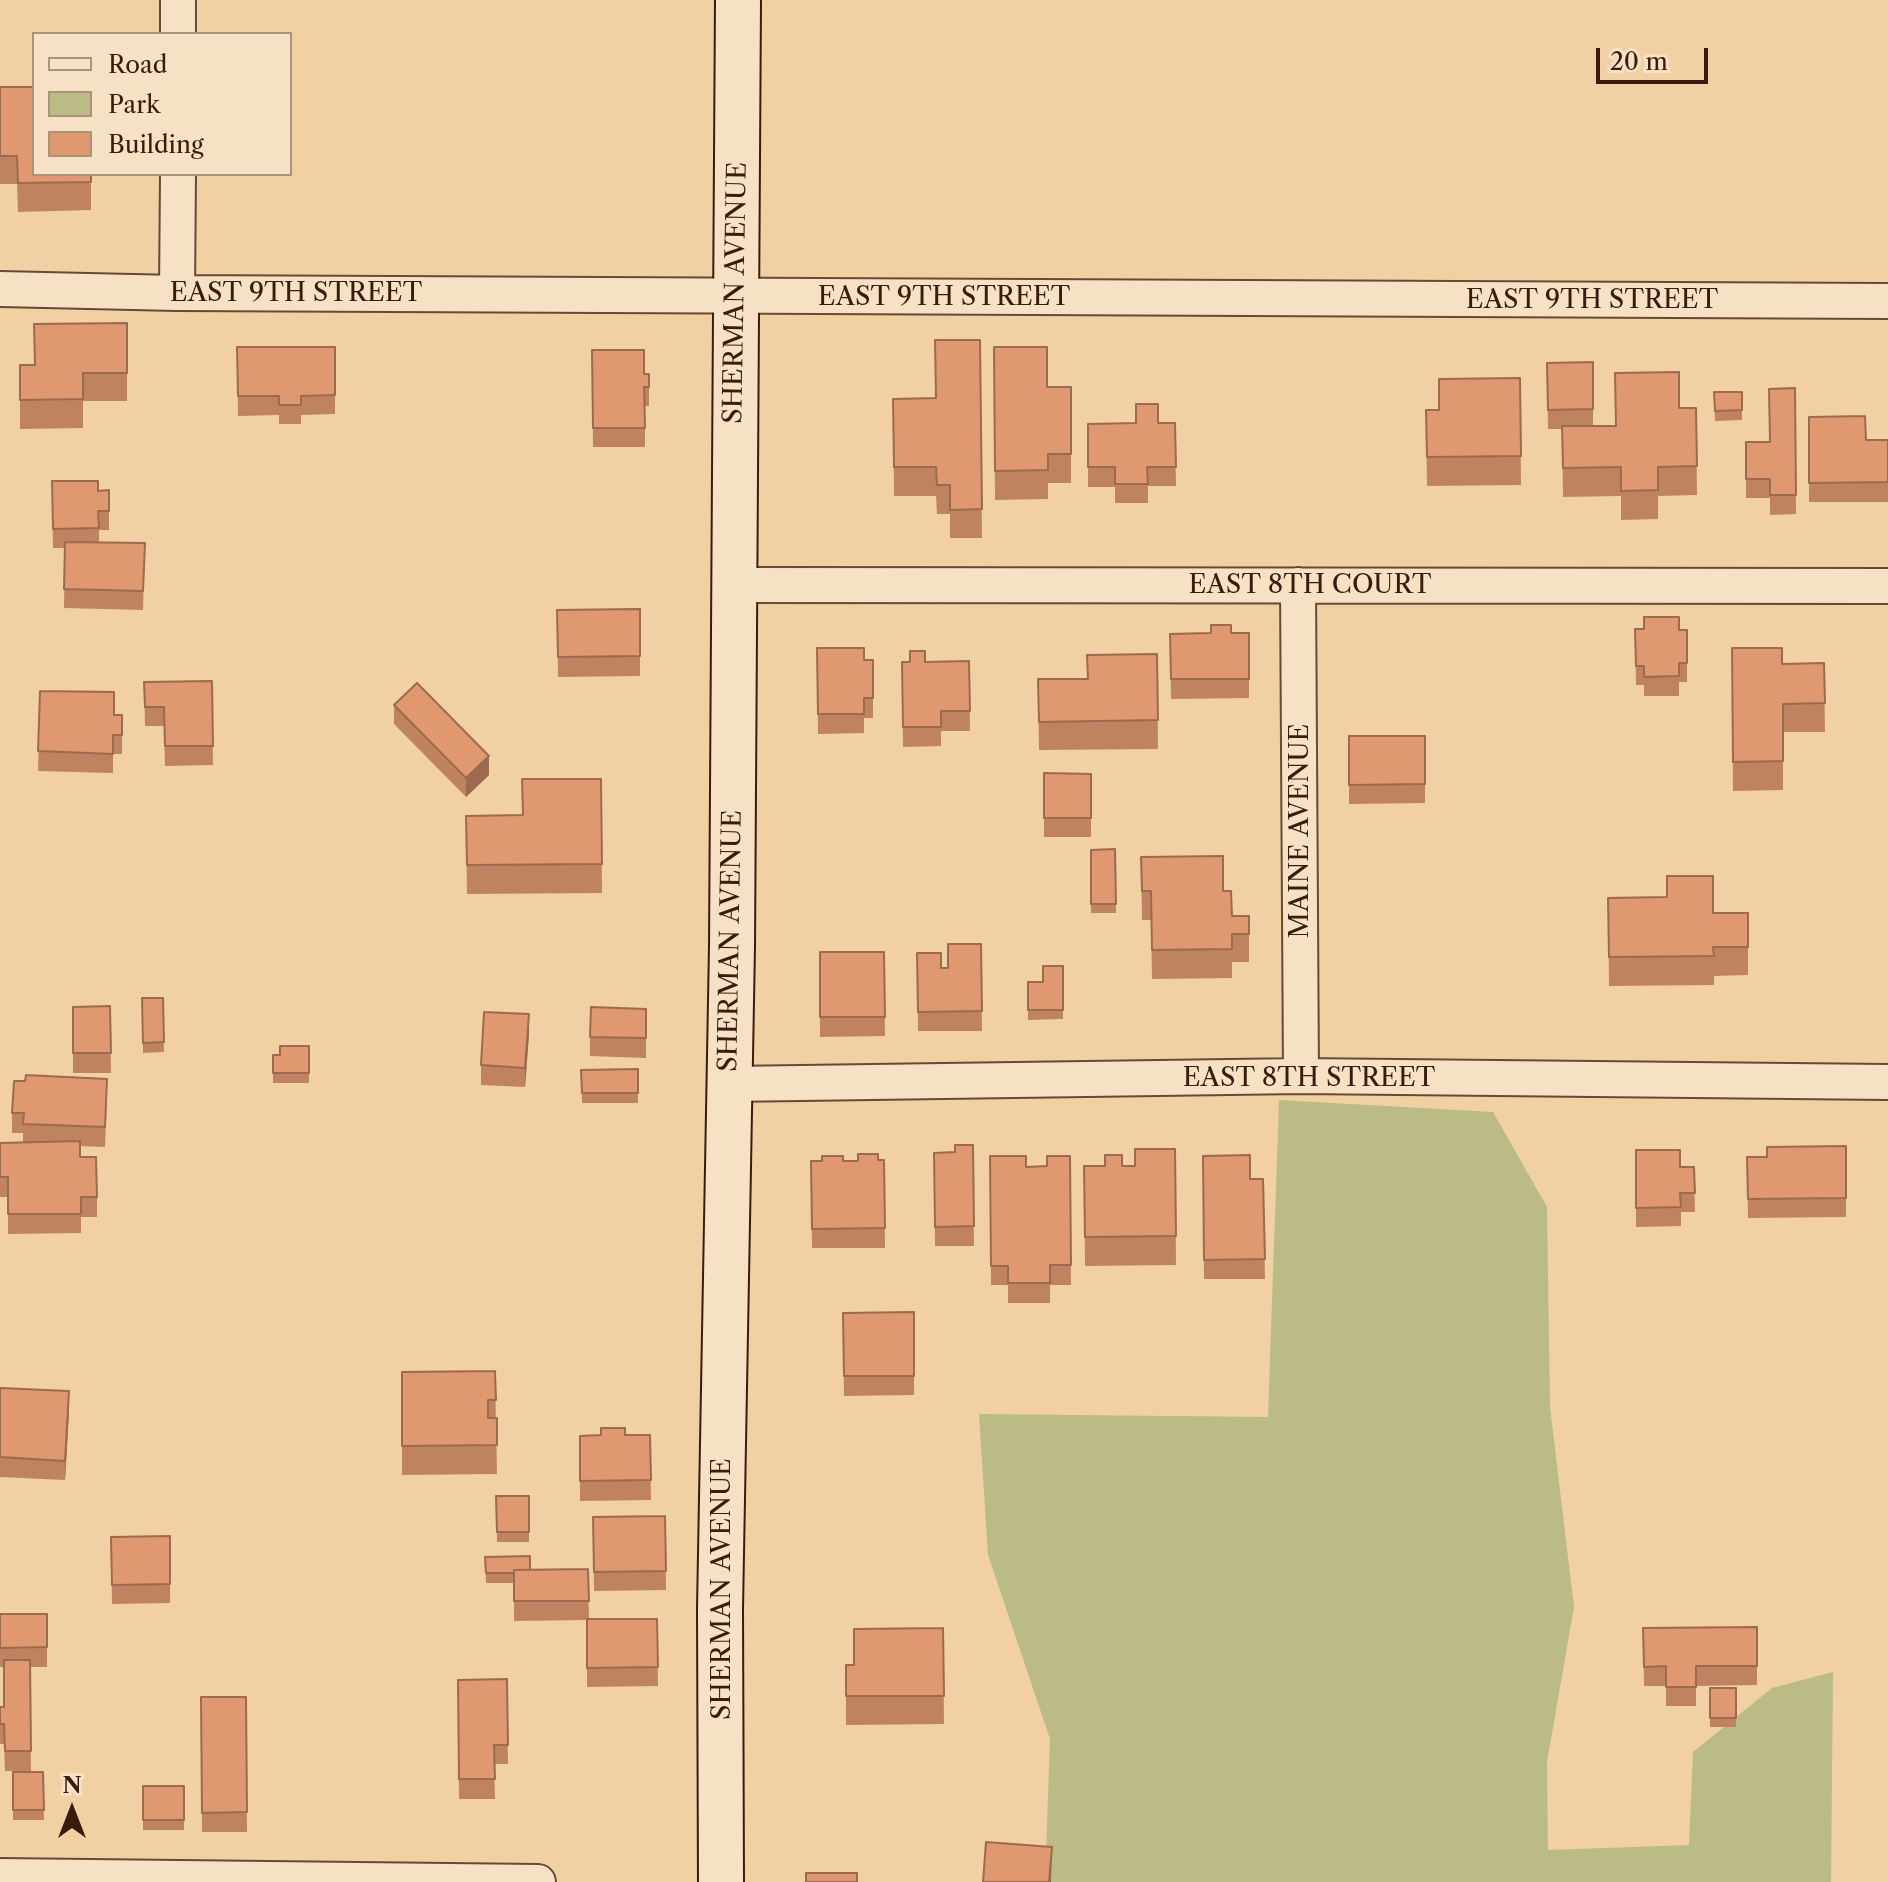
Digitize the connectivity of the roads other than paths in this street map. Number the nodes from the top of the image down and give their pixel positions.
1 (178, 0) edge
2 (738, 0) edge
3 (178, 32) edge
4 (178, 176) edge
5 (0, 289) edge
6 (177, 293) junction
7 (736, 296) junction
8 (1888, 301) edge
9 (733, 585) junction
10 (1298, 585) junction
11 (1888, 586) edge
12 (1301, 1076) junction
13 (1888, 1082) edge
14 (729, 1084) junction
15 (0, 1876) edge
16 (538, 1882) edge
17 (721, 1882) edge

1 - 3 street
2 - 7 street, SHERMAN AVENUE
4 - 6 street
5 - 6 street, EAST 9TH STREET
6 - 7 street, EAST 9TH STREET
7 - 8 street, EAST 9TH STREET
7 - 9 street, SHERMAN AVENUE
9 - 10 street, EAST 8TH COURT
9 - 14 street, SHERMAN AVENUE
10 - 11 street, EAST 8TH COURT
10 - 12 street, MAINE AVENUE
12 - 13 street, EAST 8TH STREET
12 - 14 street, EAST 8TH STREET
14 - 17 street, SHERMAN AVENUE
15 - 16 street

